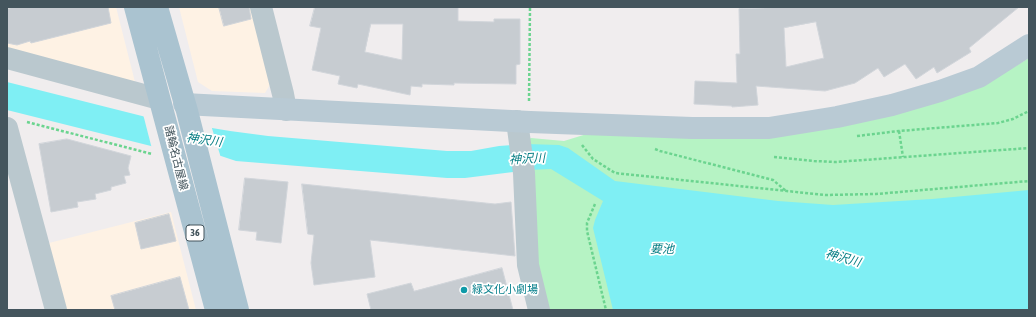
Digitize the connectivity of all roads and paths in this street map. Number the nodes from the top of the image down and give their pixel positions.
1 (135, 7) edge
2 (157, 7) edge
3 (261, 7) edge
4 (530, 7) edge
5 (1029, 45) edge
6 (7, 58) edge
7 (162, 107) junction
8 (185, 108) junction
9 (286, 110) junction
10 (524, 122) junction
11 (15, 124) edge
12 (899, 131) dead end
13 (580, 143) dead end
14 (653, 147) dead end
15 (1029, 148) edge
16 (774, 157) dead end
17 (902, 157) junction
18 (175, 158) junction
19 (1029, 181) edge
20 (787, 191) junction
21 (595, 204) dead end
22 (56, 310) edge
23 (216, 310) edge
24 (238, 310) edge
25 (539, 310) edge
26 (606, 310) edge

1 - 7 main road, 諸輪名古屋線 / 36
2 - 8 main road, 諸輪名古屋線 / 36
3 - 9 street
4 - 10 path
5 - 10 street
6 - 7 street
7 - 18 main road, 諸輪名古屋線 / 36
8 - 9 street
8 - 24 main road, 諸輪名古屋線 / 36
9 - 10 street
10 - 25 street
11 - 18 path
11 - 22 street
12 - 17 path
13 - 20 path
14 - 20 path
15 - 17 path
16 - 17 path
18 - 23 main road, 諸輪名古屋線 / 36
19 - 20 path
21 - 26 path

